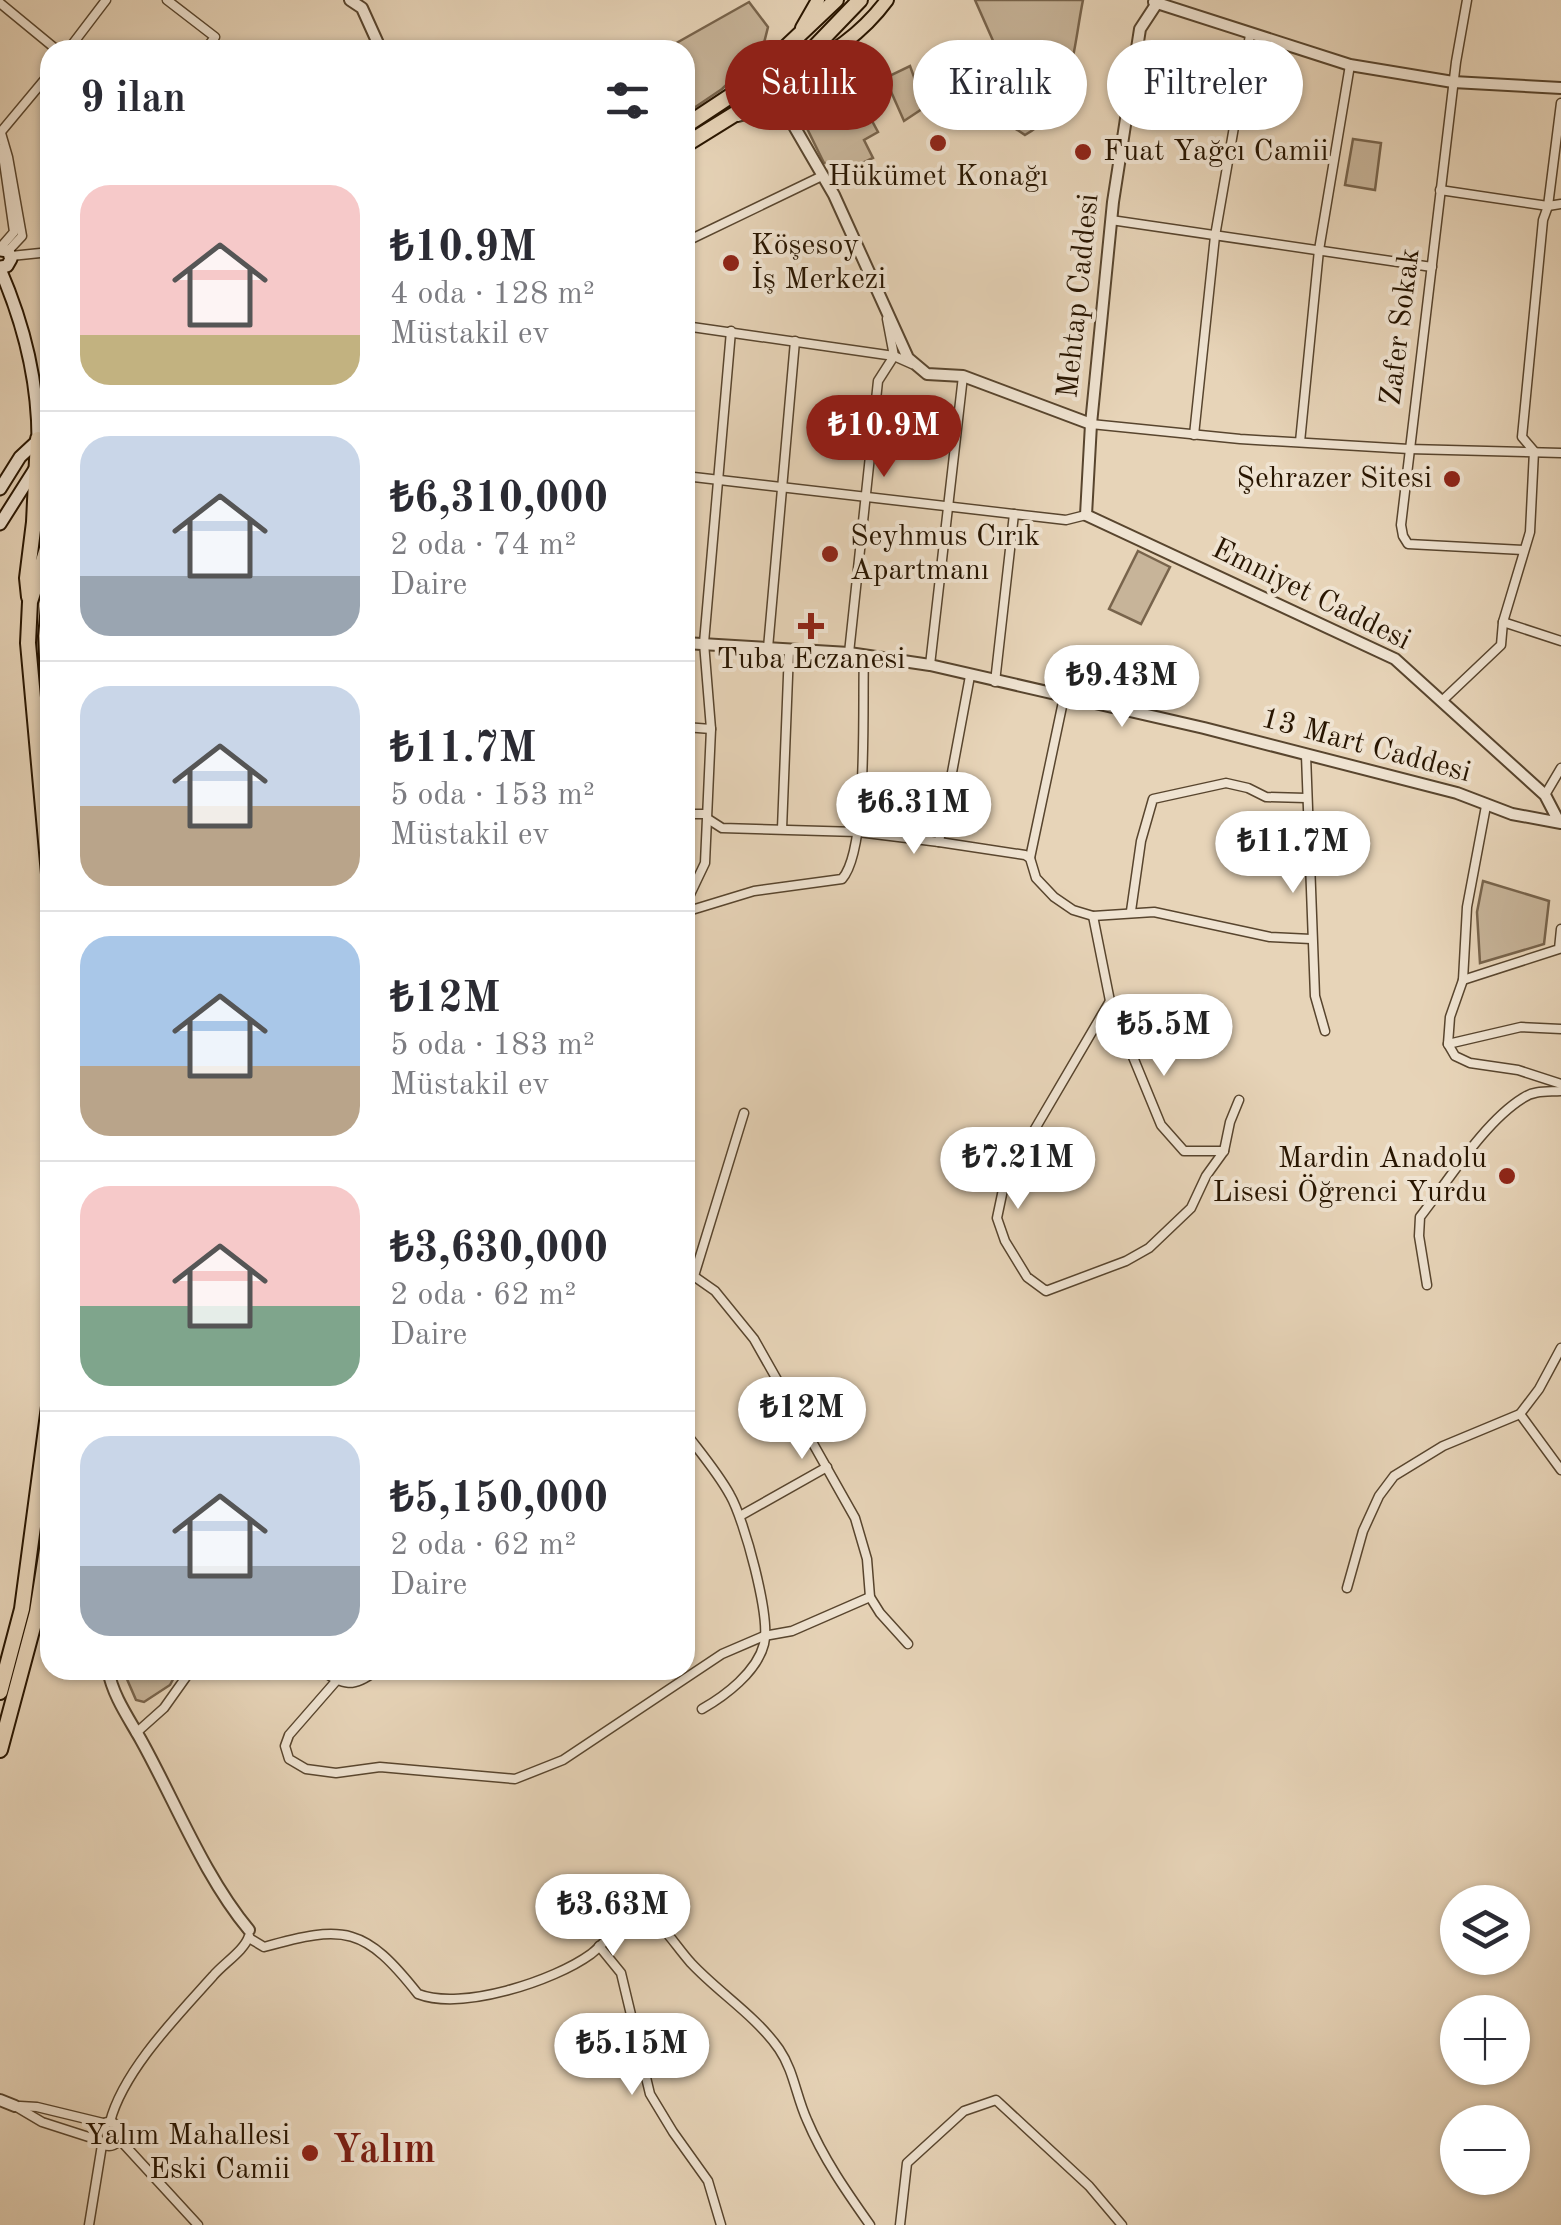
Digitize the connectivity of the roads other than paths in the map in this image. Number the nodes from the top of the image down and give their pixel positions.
1 (106, 0) edge
2 (168, 0) edge
3 (350, 0) edge
4 (373, 0) edge
5 (818, 0) edge
6 (836, 0) edge
7 (860, 0) edge
8 (887, 0) edge
9 (1467, 0) edge
10 (1155, 1) edge
11 (0, 4) edge
12 (362, 8) junction
13 (1250, 35) junction
14 (45, 40) edge
15 (76, 40) edge
16 (212, 40) edge
17 (377, 40) edge
18 (795, 40) edge
19 (795, 40) edge
20 (822, 40) edge
21 (848, 40) edge
22 (1350, 66) junction
23 (1454, 82) junction
24 (40, 85) edge
25 (1561, 88) edge
26 (725, 100) edge
27 (1561, 103) edge
28 (695, 119) edge
29 (725, 119) edge
30 (725, 120) edge
31 (721, 121) junction
32 (2, 130) edge
33 (797, 130) edge
34 (695, 139) edge
35 (822, 176) junction
36 (1440, 190) junction
37 (1561, 204) edge
38 (1548, 206) junction
39 (1111, 220) junction
40 (1216, 236) junction
41 (695, 237) edge
42 (1318, 250) junction
43 (5, 251) edge
44 (40, 252) edge
45 (1432, 267) junction
46 (0, 268) edge
47 (884, 305) junction
48 (695, 327) edge
49 (731, 331) junction
50 (794, 340) junction
51 (894, 356) junction
52 (919, 367) junction
53 (962, 376) junction
54 (40, 409) edge
55 (1087, 423) junction
56 (1194, 435) junction
57 (40, 438) edge
58 (1300, 442) junction
59 (1409, 448) junction
60 (1534, 451) junction
61 (1561, 452) edge
62 (40, 464) edge
63 (695, 477) edge
64 (718, 478) junction
65 (40, 485) edge
66 (782, 488) junction
67 (0, 489) edge
68 (864, 496) junction
69 (947, 507) junction
70 (1014, 514) junction
71 (1086, 514) junction
72 (0, 524) edge
73 (1523, 550) junction
74 (40, 570) edge
75 (30, 602) junction
76 (1503, 622) junction
77 (1561, 641) edge
78 (695, 644) edge
79 (704, 644) junction
80 (768, 648) junction
81 (789, 651) junction
82 (849, 653) junction
83 (864, 655) junction
84 (930, 665) junction
85 (970, 676) junction
86 (995, 682) junction
87 (1064, 696) junction
88 (1443, 700) junction
89 (695, 728) edge
90 (711, 729) junction
91 (1306, 756) junction
92 (1561, 768) edge
93 (40, 775) edge
94 (1545, 795) junction
95 (1306, 798) junction
96 (1486, 806) junction
97 (695, 815) edge
98 (707, 816) junction
99 (1559, 822) edge
100 (782, 829) junction
101 (858, 832) junction
102 (939, 842) junction
103 (1030, 858) junction
104 (695, 888) edge
105 (695, 906) edge
106 (1131, 912) junction
107 (1093, 916) junction
108 (1561, 929) edge
109 (1312, 939) junction
110 (1462, 980) junction
111 (1110, 1001) junction
112 (1561, 1029) edge
113 (1325, 1032) dead end
114 (1448, 1044) junction
115 (1561, 1088) edge
116 (1238, 1100) dead end
117 (744, 1112) dead end
118 (1224, 1151) junction
119 (695, 1273) edge
120 (695, 1277) edge
121 (1427, 1285) dead end
122 (1561, 1348) edge
123 (1520, 1414) junction
124 (695, 1446) edge
125 (827, 1467) junction
126 (1561, 1470) edge
127 (40, 1475) edge
128 (740, 1516) junction
129 (1347, 1588) dead end
130 (40, 1589) edge
131 (870, 1596) junction
132 (764, 1636) junction
133 (908, 1644) dead end
134 (695, 1672) edge
135 (112, 1680) edge
136 (184, 1680) edge
137 (337, 1680) joint
138 (363, 1680) edge
139 (683, 1680) edge
140 (0, 1692) edge
141 (702, 1709) dead end
142 (136, 1733) junction
143 (0, 1750) edge
144 (249, 1934) junction
145 (599, 1946) junction
146 (0, 2100) edge
147 (15, 2106) junction
148 (106, 2123) junction
149 (120, 2140) junction
150 (100, 2142) junction
151 (89, 2225) edge
152 (198, 2225) edge
153 (721, 2225) edge
154 (870, 2225) edge
155 (900, 2225) edge
156 (1122, 2225) edge

1 - 15 street
2 - 16 street
3 - 12 street
4 - 12 street
5 - 18 main road
6 - 19 highway
7 - 20 highway
8 - 21 main road
9 - 23 street, Zafer Sokak
10 - 13 street
10 - 39 street, Mehtap Caddesi
11 - 14 street
12 - 17 street
13 - 22 street
13 - 40 street
22 - 23 street
22 - 42 street
23 - 25 street
23 - 36 street, Zafer Sokak
24 - 32 street
26 - 28 highway
27 - 38 street
29 - 31 highway
30 - 31 street
31 - 34 highway
32 - 43 street
33 - 35 street
35 - 41 street
35 - 47 street
36 - 38 street
36 - 45 street, Zafer Sokak
37 - 38 street
38 - 60 street
39 - 40 street
39 - 55 street, Mehtap Caddesi
40 - 42 street
40 - 56 street
42 - 45 street
42 - 58 street
43 - 44 street
43 - 46 main road
45 - 59 street, Zafer Sokak
46 - 54 main road
47 - 51 street
47 - 52 street
48 - 49 street
49 - 50 street
49 - 64 street
50 - 51 street
50 - 66 street
51 - 52 street
51 - 68 street
52 - 53 street
53 - 55 street
53 - 69 street
55 - 56 street
55 - 71 street
56 - 58 street
57 - 67 main road
58 - 59 street
59 - 60 street
59 - 73 street, Zafer Sokak
60 - 61 street
60 - 73 street
62 - 72 main road
63 - 64 street
64 - 66 street
64 - 79 street
65 - 75 highway
66 - 68 street
66 - 80 street
68 - 69 street
68 - 82 street
69 - 70 street
69 - 84 street
70 - 71 street
70 - 86 street
71 - 88 street, Emniyet Caddesi
73 - 76 street
74 - 75 highway
75 - 93 highway
76 - 77 street
76 - 88 street
78 - 79 street, 13 Mart Caddesi
79 - 80 street, 13 Mart Caddesi
79 - 90 street
80 - 81 street, 13 Mart Caddesi
81 - 82 street, 13 Mart Caddesi
81 - 100 street
82 - 83 street, 13 Mart Caddesi
83 - 84 street, 13 Mart Caddesi
83 - 101 street
84 - 85 street, 13 Mart Caddesi
85 - 86 street, 13 Mart Caddesi
85 - 102 street
86 - 87 street, 13 Mart Caddesi
87 - 91 street, 13 Mart Caddesi
87 - 103 street
88 - 94 street, Emniyet Caddesi
89 - 90 street
90 - 98 street
91 - 95 street
91 - 96 street, 13 Mart Caddesi
92 - 94 street
94 - 99 street, Emniyet Caddesi
95 - 106 street
95 - 109 street
96 - 99 street, 13 Mart Caddesi
96 - 110 street
97 - 98 street
98 - 100 street
98 - 104 street
100 - 101 street
101 - 102 street
101 - 105 street
102 - 103 street
103 - 107 street
106 - 107 street
106 - 109 street
107 - 111 street
108 - 110 street
109 - 113 street
110 - 114 street
111 - 118 street
111 - 118 street
112 - 114 street
114 - 115 street
115 - 121 street
116 - 118 street
117 - 119 street
120 - 125 street
122 - 123 street
123 - 126 street
123 - 129 street
124 - 128 street
125 - 128 street
125 - 131 street
127 - 140 highway
128 - 132 street
130 - 143 highway
131 - 132 street
131 - 133 street
132 - 134 street
132 - 141 street
135 - 142 street
136 - 142 street
137 - 138 street
137 - 139 street
142 - 144 street
144 - 145 street
144 - 148 street
145 - 153 street
145 - 154 street
146 - 147 street
147 - 148 street
147 - 150 street
148 - 149 street
148 - 150 street
149 - 150 street
149 - 152 street
150 - 151 street
155 - 156 street

